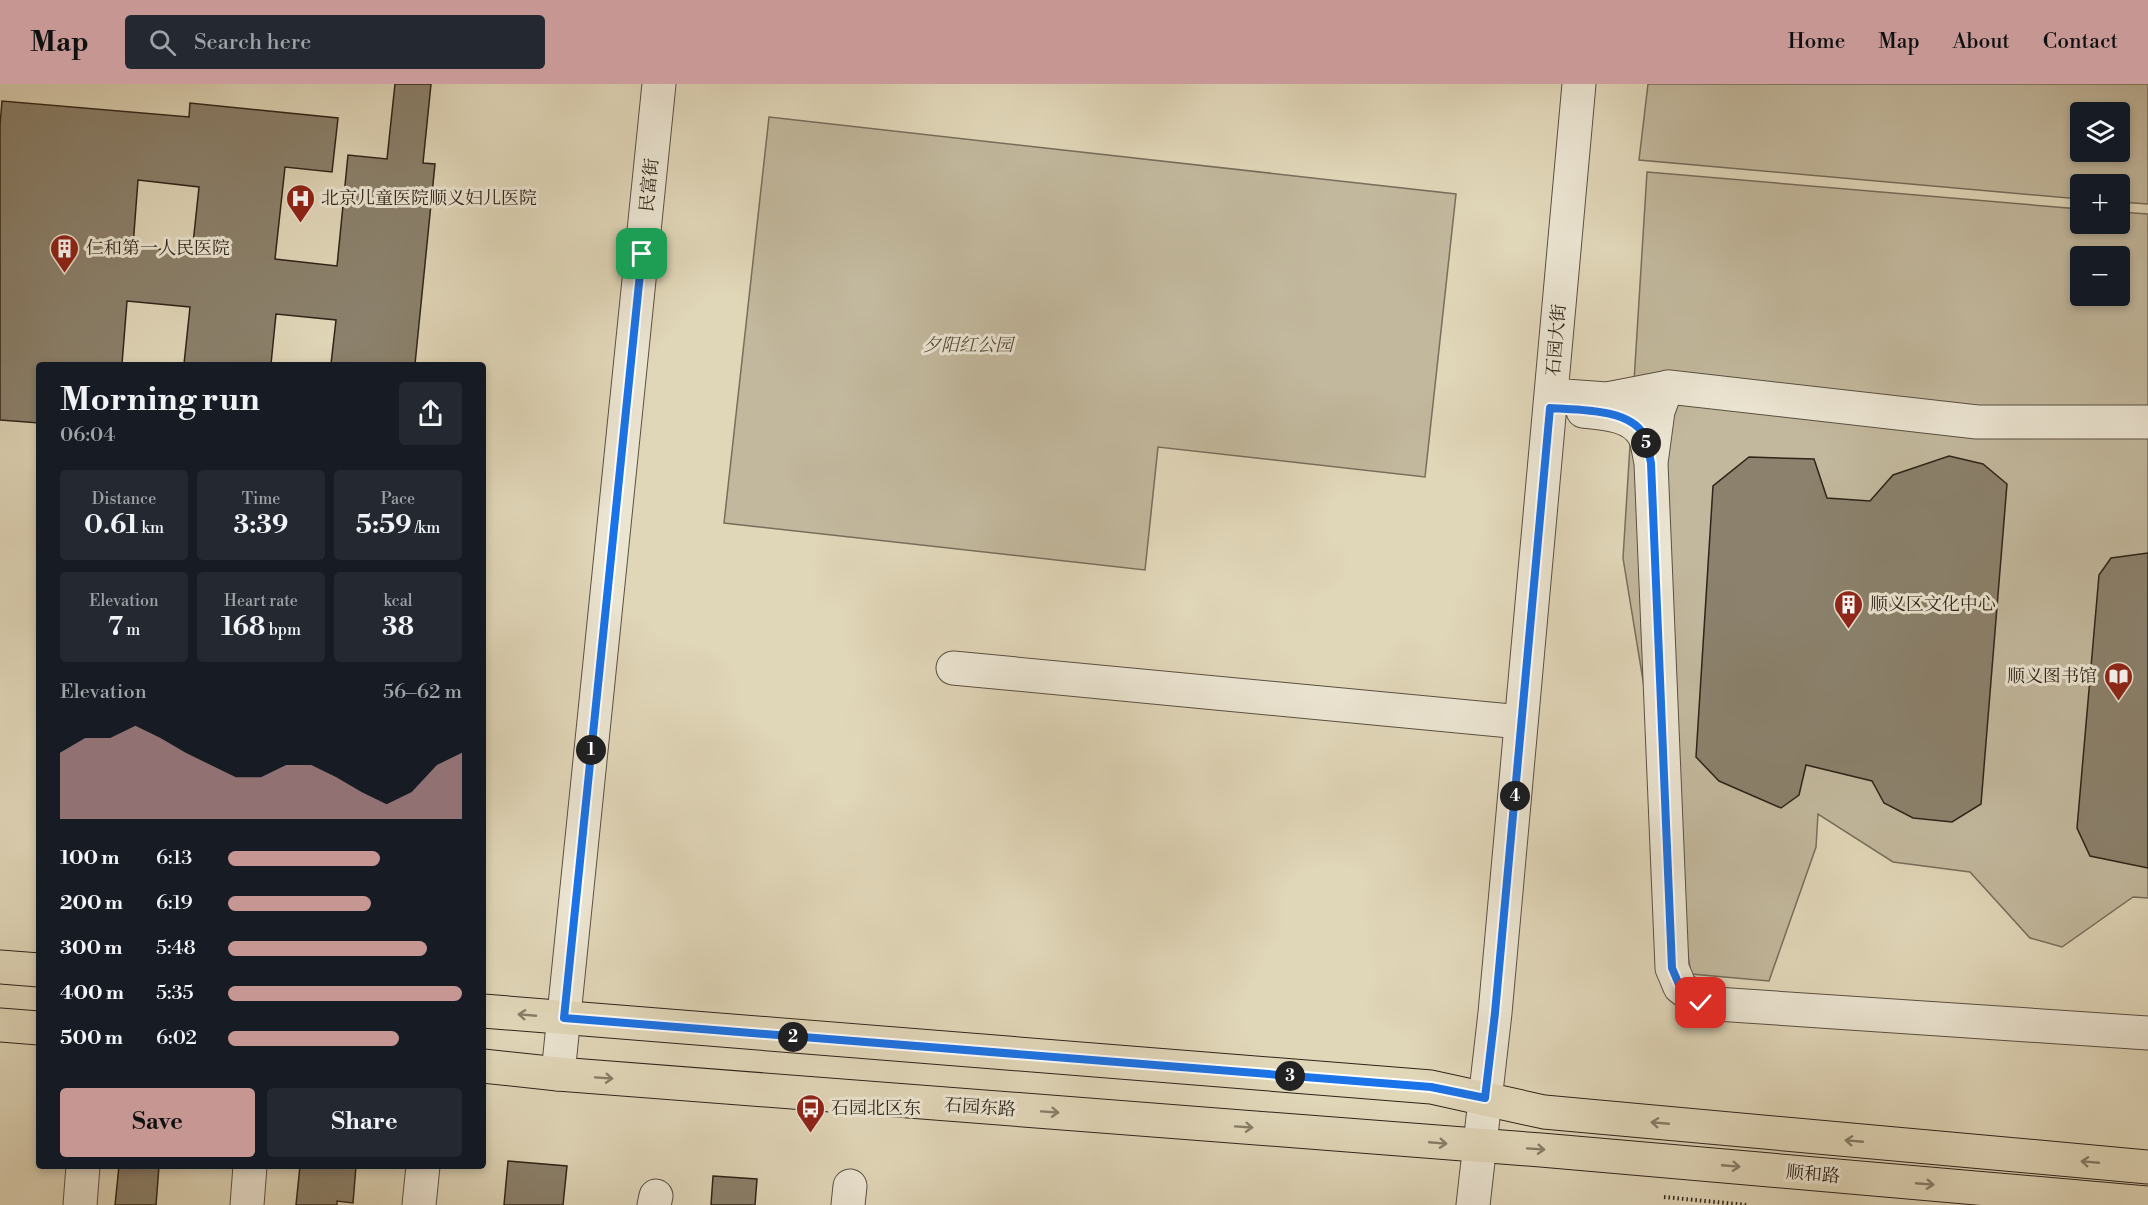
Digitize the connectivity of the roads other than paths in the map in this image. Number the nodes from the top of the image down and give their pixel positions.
1 (659, 84) edge
2 (1579, 84) edge
3 (1667, 387) junction
4 (1550, 402) junction
5 (2148, 422) edge
6 (1651, 463) junction
7 (952, 668) dead end
8 (1521, 722) junction
9 (0, 967) edge
10 (36, 970) edge
11 (486, 1011) edge
12 (564, 1018) junction
13 (0, 1025) edge
14 (36, 1028) edge
15 (2148, 1033) edge
16 (486, 1066) edge
17 (558, 1074) junction
18 (1485, 1098) junction
19 (1478, 1146) junction
20 (2148, 1167) edge
21 (83, 1169) edge
22 (250, 1169) edge
23 (423, 1169) edge
24 (2148, 1203) edge
25 (80, 1205) edge
26 (247, 1205) edge
27 (420, 1205) edge
28 (1473, 1205) edge

1 - 12 street, 民富街
2 - 4 street, 石园大街
3 - 4 street
3 - 5 street
3 - 6 street
4 - 6 street
4 - 8 street, 石园大街
6 - 15 street
7 - 8 street
8 - 18 street, 石园大街
9 - 10 main road
12 -> 11 main road
12 - 17 street, 民富街
12 - 18 main road
13 - 14 main road
16 - 17 main road, 石园东路
17 -> 19 main road, 石园东路
18 - 19 street, 石园大街
20 -> 18 main road, 顺和路
19 -> 24 main road, 顺和路
19 - 28 street, 石园大街
21 - 25 street
22 - 26 street
23 - 27 street

